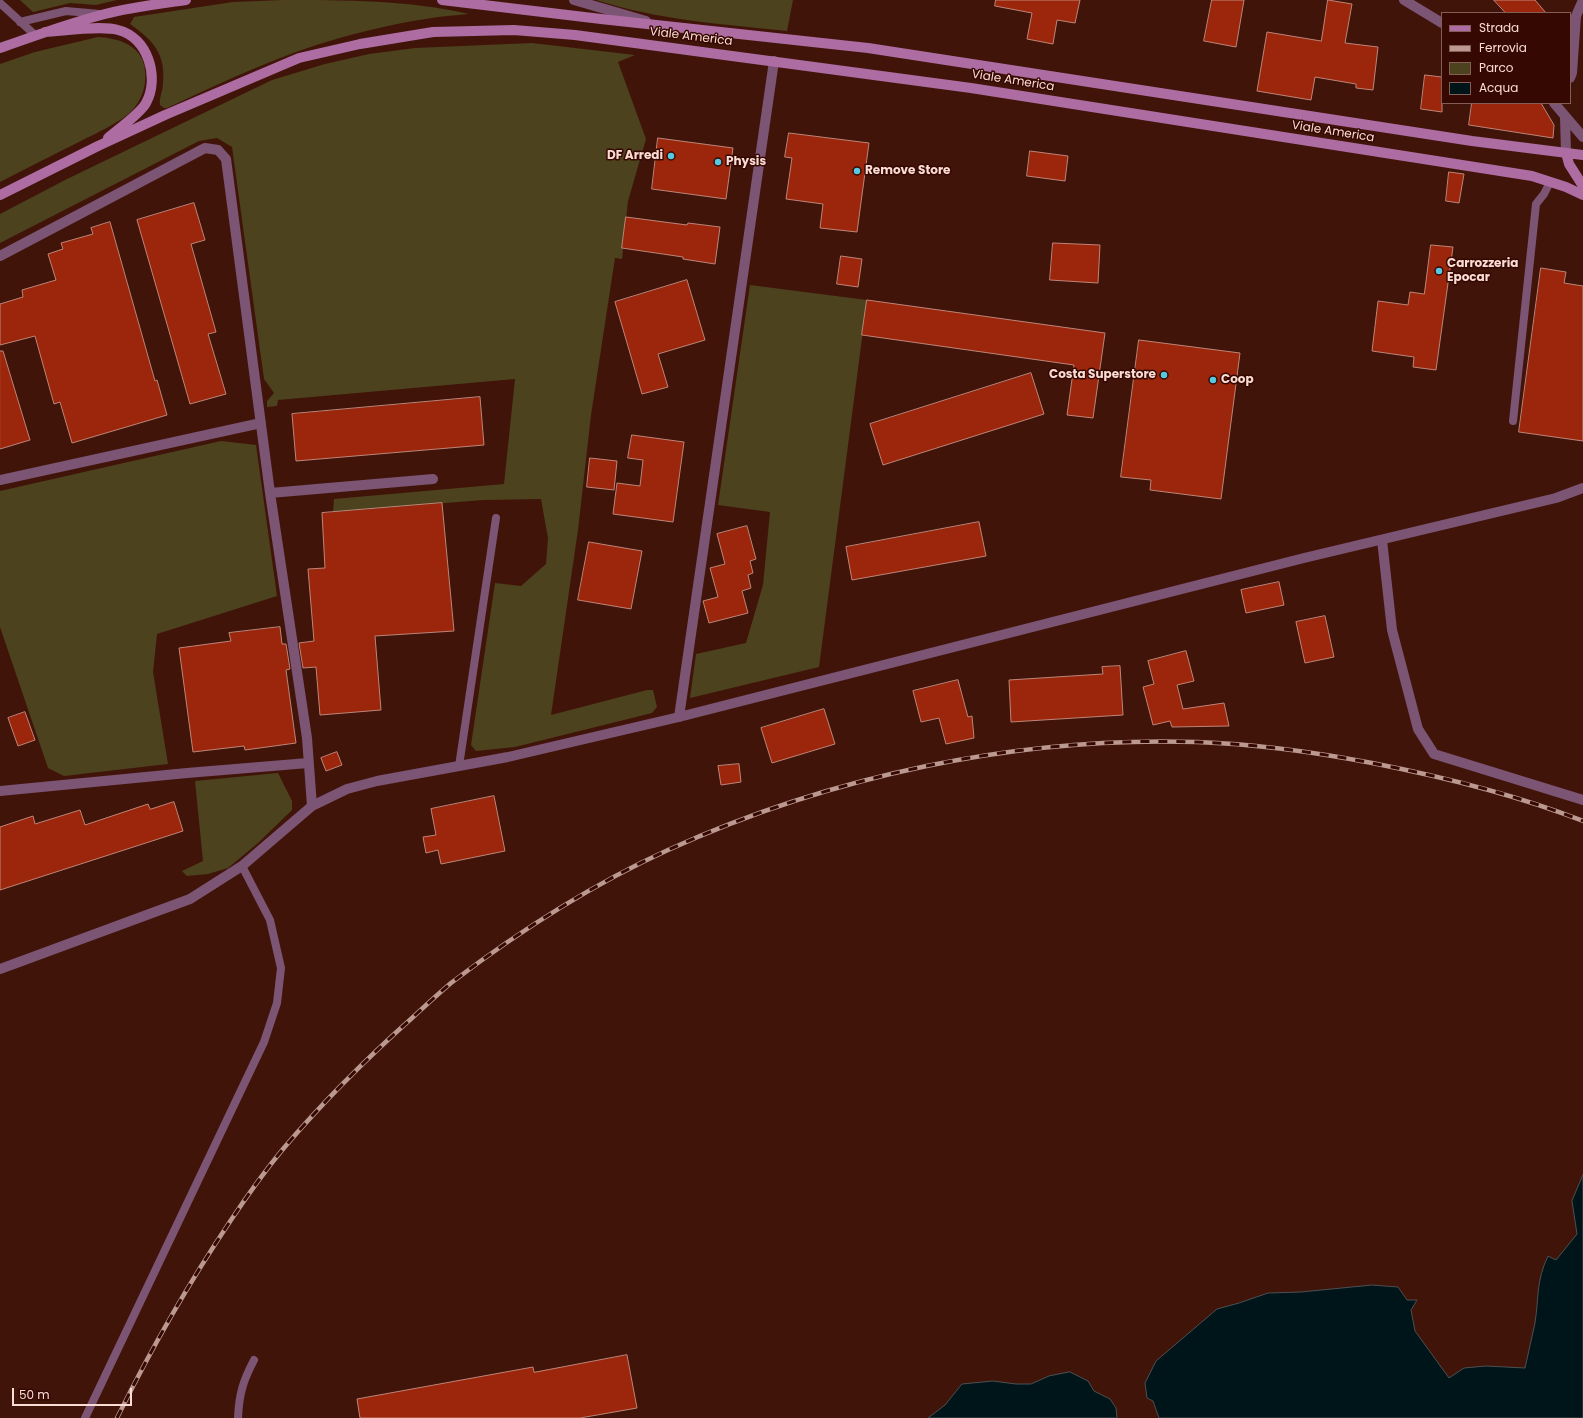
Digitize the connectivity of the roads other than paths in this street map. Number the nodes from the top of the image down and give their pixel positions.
1 (186, 0) edge
2 (442, 0) edge
3 (574, 0) edge
4 (1404, 0) edge
5 (1583, 0) edge
6 (0, 3) edge
7 (104, 14) junction
8 (20, 22) junction
9 (1441, 22) edge
10 (659, 26) junction
11 (40, 34) junction
12 (0, 48) edge
13 (774, 61) junction
14 (1571, 76) edge
15 (1560, 108) edge
16 (1583, 137) edge
17 (98, 146) junction
18 (1566, 153) junction
19 (1583, 155) edge
20 (1550, 182) junction
21 (1583, 186) edge
22 (0, 195) edge
23 (1583, 195) edge
24 (0, 256) edge
25 (1512, 420) dead end
26 (261, 423) junction
27 (432, 479) dead end
28 (0, 480) edge
29 (1583, 488) edge
30 (270, 494) junction
31 (496, 518) dead end
32 (1382, 540) junction
33 (679, 717) junction
34 (308, 763) junction
35 (459, 766) junction
36 (0, 791) edge
37 (1583, 800) edge
38 (312, 806) junction
39 (242, 866) junction
40 (0, 969) edge
41 (254, 1360) dead end
42 (85, 1418) edge
43 (238, 1418) edge

1 - 7 main road
2 - 10 main road, Viale America
3 - 10 street
4 - 9 street
5 - 14 street
6 - 8 lane
7 - 8 lane
7 - 11 main road
8 - 11 lane
10 - 18 main road, Viale America
11 - 12 main road
11 - 17 main road
13 - 17 main road, Viale America
13 - 20 main road, Viale America
13 - 33 street
15 - 16 street
15 - 18 street
17 - 22 main road
18 - 19 main road, Viale America
18 - 21 main road
20 - 23 main road, Viale America
20 - 25 lane
24 - 26 street
26 - 28 street
26 - 30 street
27 - 30 street
29 - 32 street
30 - 34 street
31 - 35 lane
32 - 33 street
32 - 37 street
33 - 35 street
34 - 36 street
34 - 38 street
35 - 38 street
38 - 39 street
39 - 40 street
39 - 42 lane
41 - 43 lane

